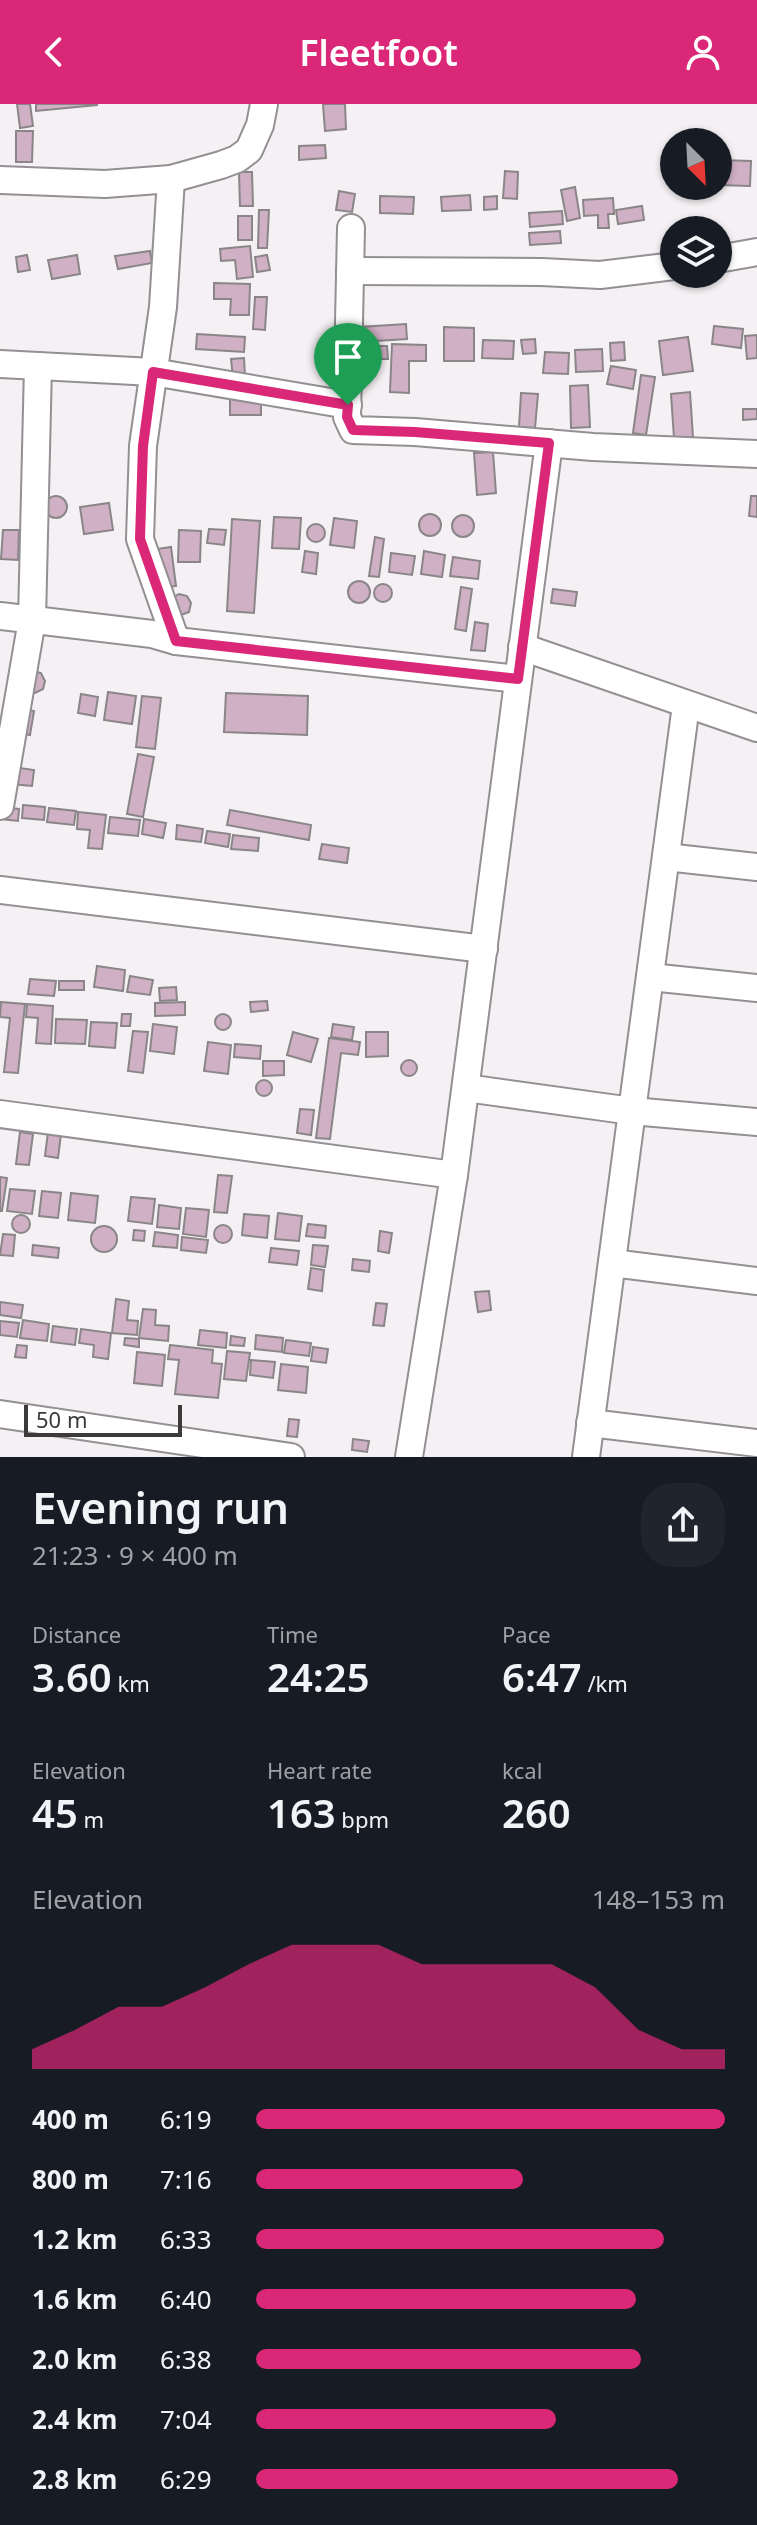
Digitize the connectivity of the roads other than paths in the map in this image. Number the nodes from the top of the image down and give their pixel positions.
1 (264, 104) edge
2 (0, 179) edge
3 (171, 179) junction
4 (351, 228) dead end
5 (757, 252) edge
6 (732, 256) edge
7 (660, 268) edge
8 (350, 271) junction
9 (0, 364) edge
10 (38, 366) junction
11 (153, 372) junction
12 (348, 405) junction
13 (549, 443) junction
14 (757, 454) edge
15 (0, 616) edge
16 (32, 620) junction
17 (176, 641) junction
18 (522, 647) junction
19 (518, 679) junction
20 (686, 705) junction
21 (757, 728) edge
22 (0, 806) edge
23 (666, 857) junction
24 (757, 867) edge
25 (0, 890) edge
26 (484, 949) junction
27 (650, 977) junction
28 (757, 988) edge
29 (466, 1088) junction
30 (632, 1111) junction
31 (0, 1114) edge
32 (757, 1122) edge
33 (454, 1175) junction
34 (612, 1263) junction
35 (757, 1281) edge
36 (0, 1414) edge
37 (590, 1423) junction
38 (757, 1443) edge
39 (291, 1457) edge
40 (409, 1457) edge
41 (586, 1457) edge

1 - 3 street
2 - 3 street
3 - 11 street
4 - 8 street
5 - 6 street
7 - 8 street
8 - 12 street
9 - 10 street
10 - 11 street
10 - 16 street
11 - 12 street
11 - 17 street
12 - 13 street
13 - 14 street
13 - 18 street
15 - 16 street
16 - 17 street
16 - 22 street
17 - 19 street
18 - 19 street
18 - 20 street
19 - 26 street
20 - 21 street
20 - 23 street
23 - 24 street
23 - 27 street
25 - 26 street
26 - 29 street
27 - 28 street
27 - 30 street
29 - 30 street
29 - 33 street
30 - 32 street
30 - 34 street
31 - 33 street
33 - 40 street
34 - 35 street
34 - 37 street
36 - 39 street
37 - 38 street
37 - 41 street

